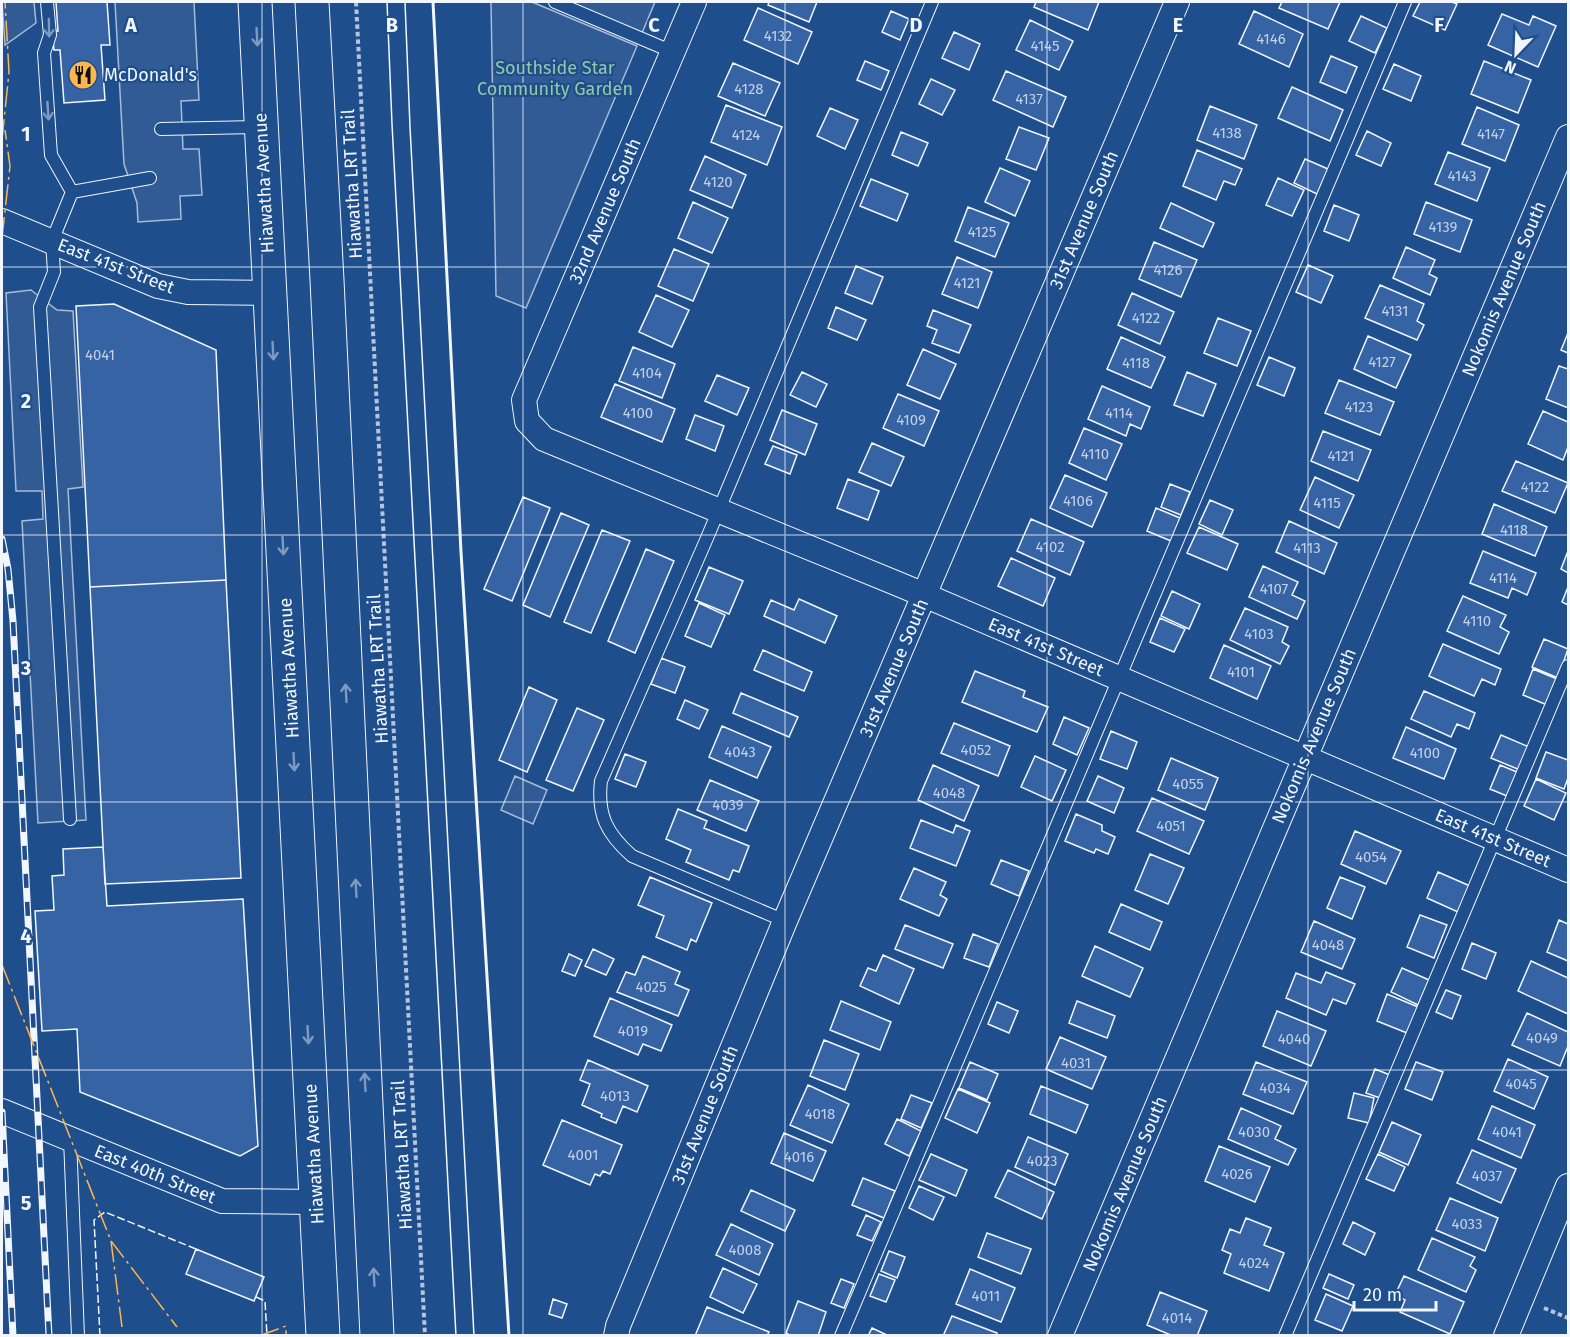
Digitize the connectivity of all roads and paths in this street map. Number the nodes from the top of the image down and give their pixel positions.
1 (48, 2) edge
2 (255, 2) edge
3 (312, 2) edge
4 (356, 2) edge
5 (555, 2) edge
6 (694, 2) edge
7 (932, 2) edge
8 (1177, 2) edge
9 (1406, 2) edge
10 (673, 52) junction
11 (261, 127) junction
12 (161, 129) dead end
13 (1569, 137) edge
14 (150, 178) dead end
15 (72, 192) junction
16 (2, 221) edge
17 (52, 241) junction
18 (269, 293) junction
19 (527, 421) joint
20 (719, 510) junction
21 (925, 596) junction
22 (1569, 666) edge
23 (1119, 679) junction
24 (1305, 758) junction
25 (70, 819) dead end
26 (1494, 839) junction
27 (1569, 870) edge
28 (785, 921) junction
29 (2, 1111) edge
30 (70, 1139) junction
31 (1569, 1186) edge
32 (316, 1202) junction
33 (78, 1335) edge
34 (322, 1335) edge
35 (377, 1335) edge
36 (425, 1335) edge
37 (616, 1335) edge
38 (841, 1335) edge
39 (1060, 1335) edge
40 (1285, 1335) edge
41 (1506, 1335) edge

1 -> 15 lane
2 -> 11 highway, Hiawatha Avenue
35 -> 3 highway
4 - 36 path, Hiawatha LRT Trail
5 - 10 lane
6 - 10 street, 32nd Avenue South
7 - 20 lane
8 - 21 street, 31st Avenue South
9 - 23 lane
10 - 19 street, 32nd Avenue South
11 - 12 lane
11 - 18 highway, Hiawatha Avenue
13 - 24 street, Nokomis Avenue South
14 - 15 lane
15 - 17 lane
16 - 17 street, East 41st Street
17 - 18 street, East 41st Street
17 - 25 lane
18 -> 32 highway, Hiawatha Avenue
19 - 20 street, East 41st Street
20 - 21 street, East 41st Street
20 - 28 lane
21 - 23 street, East 41st Street
21 - 28 street, 31st Avenue South
22 - 26 lane
23 - 24 street, East 41st Street
23 - 38 lane
24 - 26 street, East 41st Street
24 - 39 street, Nokomis Avenue South
26 - 27 street, East 41st Street
26 - 40 lane
28 - 37 street, 31st Avenue South
29 - 30 street, East 40th Street
30 - 32 street, East 40th Street
30 - 33 lane
31 - 41 street
32 - 34 highway, Hiawatha Avenue

